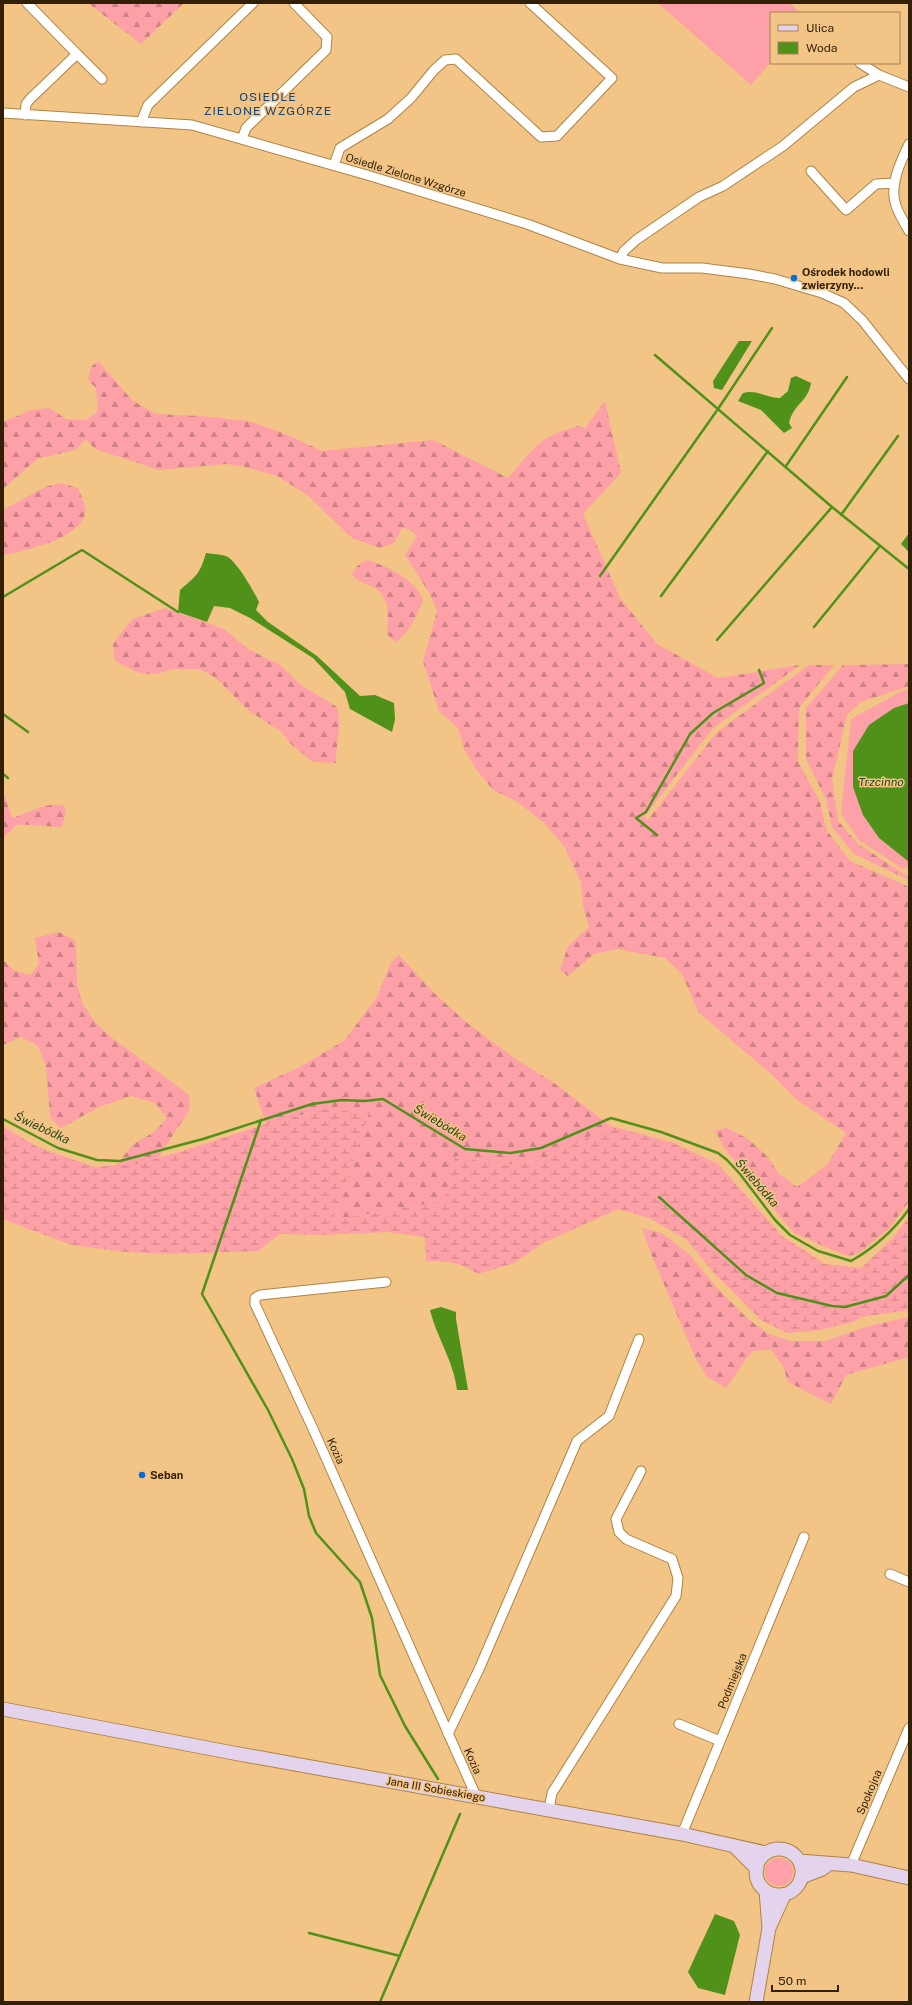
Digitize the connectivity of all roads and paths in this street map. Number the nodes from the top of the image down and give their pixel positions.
1 (27, 3) edge
2 (253, 3) edge
3 (294, 3) edge
4 (530, 3) edge
5 (77, 54) junction
6 (862, 64) edge
7 (879, 75) junction
8 (102, 79) dead end
9 (909, 87) edge
10 (3, 113) edge
11 (25, 115) junction
12 (141, 122) junction
13 (242, 139) junction
14 (909, 144) edge
15 (334, 165) junction
16 (811, 171) dead end
17 (895, 183) junction
18 (909, 230) edge
19 (620, 259) junction
20 (909, 379) edge
21 (386, 1282) dead end
22 (639, 1340) dead end
23 (641, 1471) dead end
24 (804, 1537) dead end
25 (890, 1574) dead end
26 (909, 1582) edge
27 (3, 1709) edge
28 (679, 1724) dead end
29 (909, 1728) edge
30 (448, 1734) junction
31 (720, 1741) junction
32 (476, 1796) junction
33 (549, 1809) junction
34 (682, 1834) junction
35 (734, 1846) junction
36 (766, 1853) junction
37 (799, 1861) junction
38 (829, 1864) junction
39 (851, 1865) junction
40 (757, 1869) junction
41 (802, 1877) junction
42 (909, 1878) edge
43 (766, 1891) junction
44 (784, 1895) junction
45 (770, 1928) junction
46 (756, 2002) edge

1 - 5 street
2 - 12 street
3 - 13 street
4 - 15 street, Osiedle Zielone Wzgórze
5 - 8 street
5 - 11 street
6 - 7 street
7 - 9 street
7 - 19 street
10 - 11 street
11 - 12 street
12 - 13 street
13 - 15 street
14 - 17 street
15 - 19 street, Osiedle Zielone Wzgórze
16 - 17 street
17 - 18 street
19 - 20 street, Osiedle Zielone Wzgórze
21 - 30 street, Kozia
22 - 30 street
23 - 33 street
24 - 31 street, Podmiejska
25 - 26 street
27 - 32 street, Jana III Sobieskiego
28 - 31 street
29 - 39 street, Spokojna
30 - 32 street, Kozia
31 - 34 street, Podmiejska
32 - 33 street, Jana III Sobieskiego
33 - 34 street, Jana III Sobieskiego
34 - 35 street, Jana III Sobieskiego
35 - 36 street, Jana III Sobieskiego
35 - 40 street
36 - 37 street
36 - 40 street
37 - 38 street
37 - 41 street
38 - 39 street
38 - 41 street
39 - 42 street
40 - 43 street
41 - 44 street
43 - 44 street
43 - 45 street
44 - 45 street
45 - 46 street

